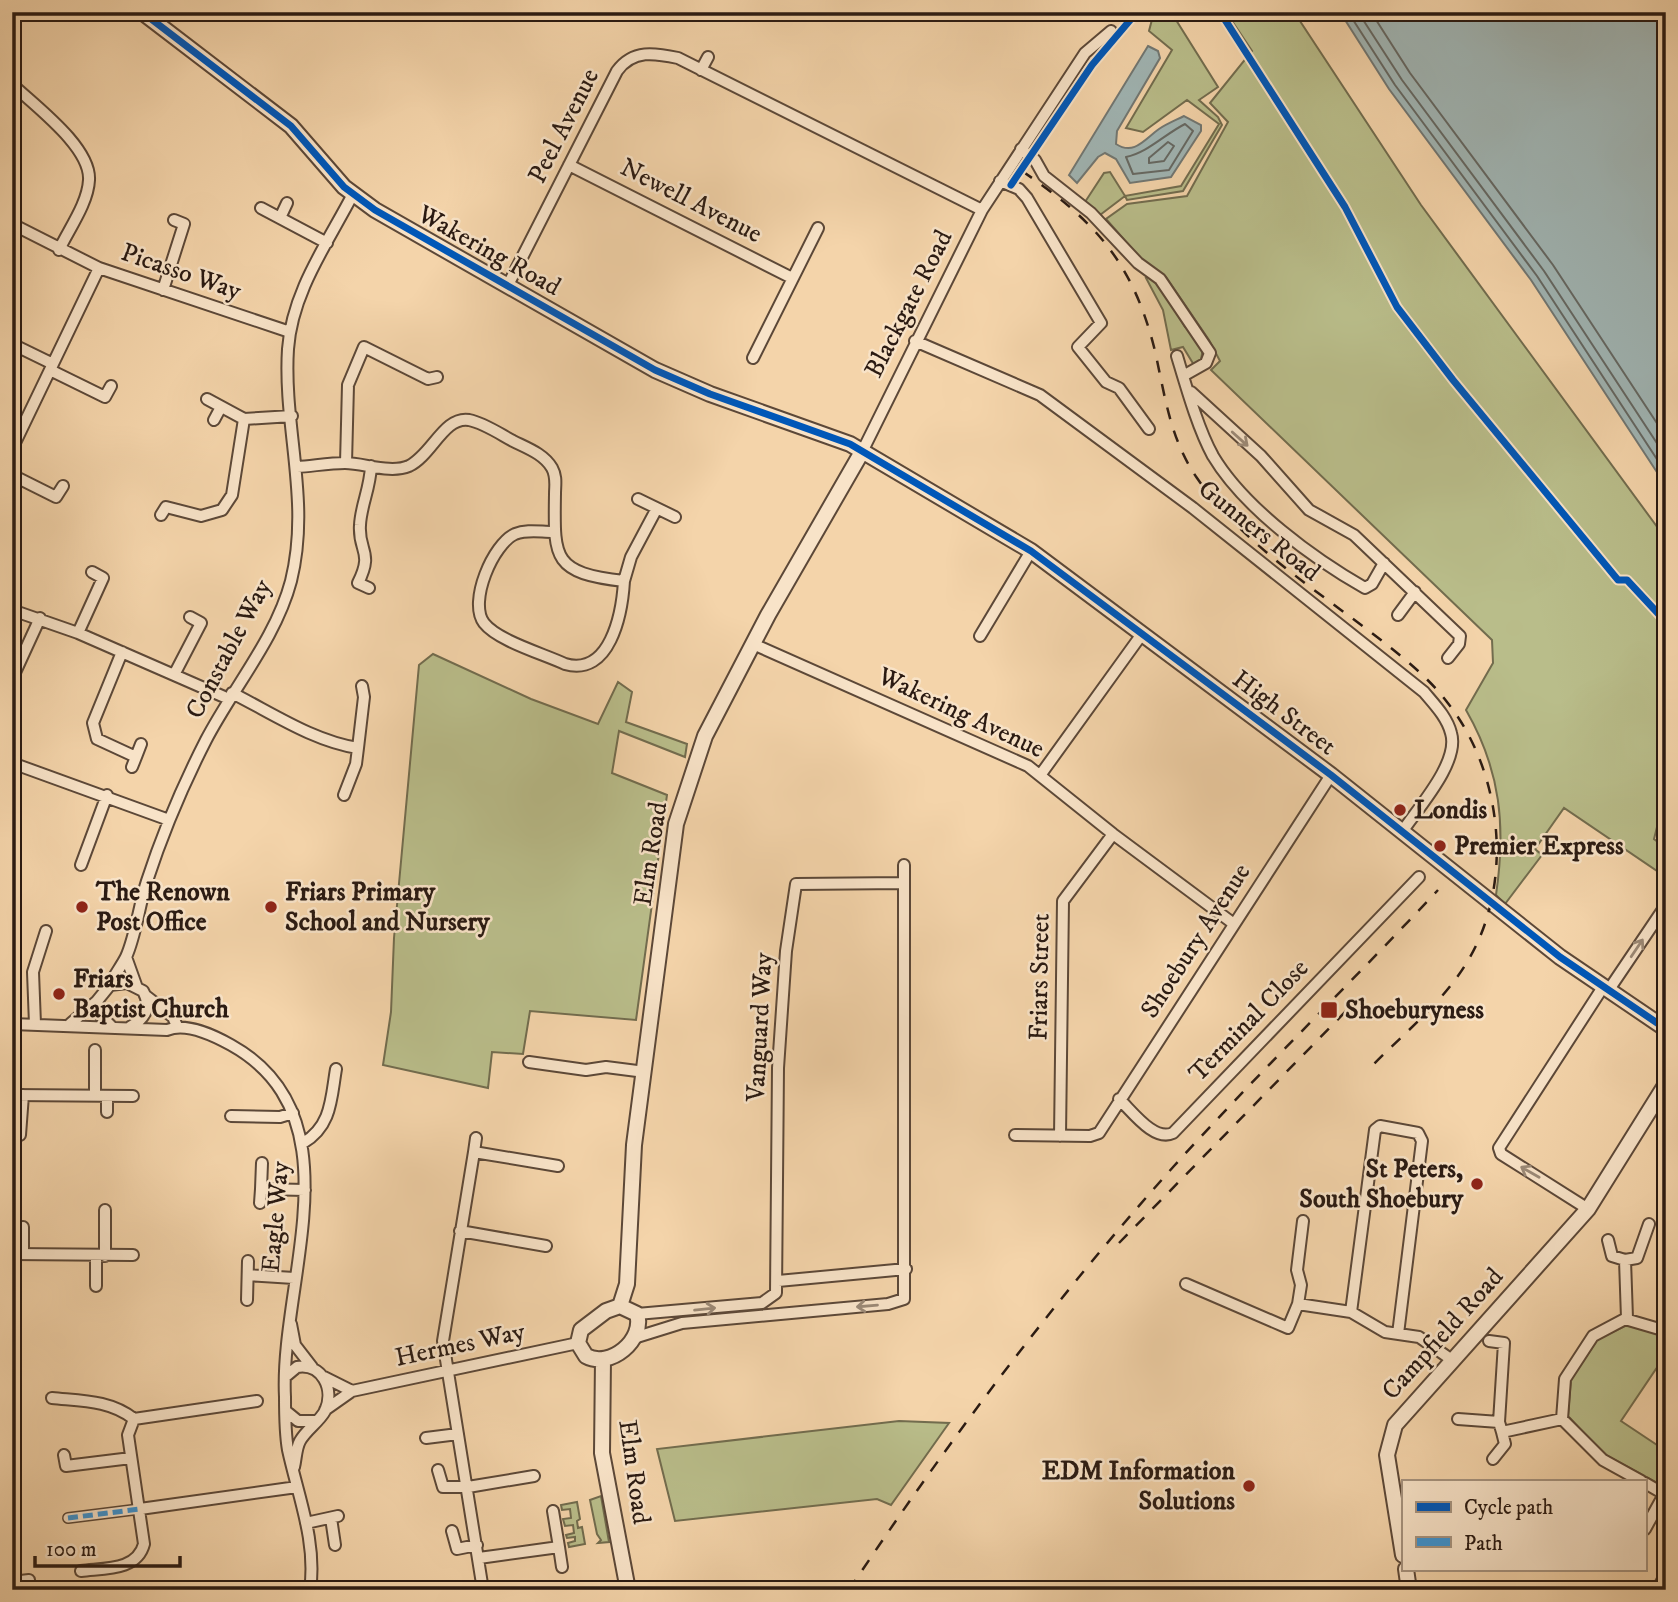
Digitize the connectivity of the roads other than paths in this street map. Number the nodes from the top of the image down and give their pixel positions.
1 (142, 12) edge
2 (1111, 31) dead end
3 (708, 57) dead end
4 (701, 70) junction
5 (12, 84) edge
6 (1021, 149) junction
7 (569, 165) junction
8 (1000, 181) junction
9 (353, 194) junction
10 (287, 203) dead end
11 (261, 208) dead end
12 (982, 210) junction
13 (280, 218) junction
14 (12, 224) edge
15 (196, 228) dead end
16 (818, 228) dead end
17 (327, 243) junction
18 (59, 250) junction
19 (99, 268) junction
20 (792, 278) junction
21 (508, 285) junction
22 (163, 290) junction
23 (290, 332) junction
24 (915, 341) junction
25 (352, 342) dead end
26 (12, 344) edge
27 (364, 347) junction
28 (1177, 356) dead end
29 (753, 358) dead end
30 (51, 367) junction
31 (1183, 376) junction
32 (437, 377) dead end
33 (1191, 392) junction
34 (207, 399) dead end
35 (221, 407) junction
36 (100, 409) dead end
37 (292, 416) junction
38 (244, 419) junction
39 (214, 420) dead end
40 (1149, 429) dead end
41 (12, 449) edge
42 (863, 450) junction
43 (346, 463) junction
44 (371, 466) junction
45 (297, 467) junction
46 (12, 475) edge
47 (63, 486) dead end
48 (172, 495) dead end
49 (56, 496) junction
50 (638, 499) dead end
51 (50, 508) dead end
52 (656, 510) junction
53 (675, 517) dead end
54 (553, 532) junction
55 (1031, 551) junction
56 (1384, 563) junction
57 (346, 577) dead end
58 (624, 581) junction
59 (115, 583) dead end
60 (358, 583) junction
61 (369, 588) dead end
62 (1415, 592) junction
63 (12, 610) edge
64 (1398, 615) dead end
65 (40, 618) junction
66 (212, 628) dead end
67 (78, 633) junction
68 (1142, 634) junction
69 (980, 636) dead end
70 (753, 644) junction
71 (122, 652) junction
72 (1448, 658) dead end
73 (175, 673) junction
74 (12, 679) edge
75 (362, 686) dead end
76 (230, 696) junction
77 (141, 744) dead end
78 (358, 748) junction
79 (12, 763) edge
80 (1041, 774) junction
81 (1331, 775) junction
82 (107, 795) junction
83 (344, 795) dead end
84 (169, 820) junction
85 (1402, 832) junction
86 (1112, 834) junction
87 (81, 865) dead end
88 (904, 865) dead end
89 (1419, 877) dead end
90 (904, 883) junction
91 (1406, 891) junction
92 (1415, 900) dead end
93 (1666, 905) edge
94 (1234, 924) junction
95 (46, 931) dead end
96 (126, 957) junction
97 (110, 985) junction
98 (136, 985) junction
99 (1606, 989) junction
100 (146, 996) junction
101 (97, 1001) junction
102 (12, 1024) edge
103 (34, 1024) junction
104 (70, 1024) junction
105 (177, 1026) junction
106 (112, 1027) junction
107 (128, 1028) junction
108 (1666, 1029) edge
109 (95, 1050) dead end
110 (529, 1062) dead end
111 (541, 1063) junction
112 (336, 1069) dead end
113 (645, 1072) junction
114 (538, 1077) dead end
115 (1666, 1084) edge
116 (18, 1095) edge
117 (101, 1096) junction
118 (133, 1096) dead end
119 (1119, 1099) junction
120 (107, 1112) dead end
121 (293, 1113) junction
122 (230, 1115) dead end
123 (20, 1135) dead end
124 (1016, 1135) dead end
125 (1060, 1136) junction
126 (476, 1138) dead end
127 (303, 1143) junction
128 (474, 1152) junction
129 (262, 1163) dead end
130 (558, 1166) dead end
131 (261, 1189) junction
132 (305, 1190) junction
133 (260, 1203) dead end
134 (1588, 1209) junction
135 (105, 1210) dead end
136 (1303, 1221) dead end
137 (1648, 1224) dead end
138 (23, 1227) dead end
139 (460, 1231) junction
140 (1608, 1240) dead end
141 (546, 1246) dead end
142 (18, 1254) edge
143 (133, 1255) dead end
144 (100, 1256) junction
145 (1625, 1260) junction
146 (248, 1261) dead end
147 (906, 1269) junction
148 (248, 1275) junction
149 (294, 1278) junction
150 (778, 1281) junction
151 (1186, 1284) dead end
152 (96, 1286) dead end
153 (247, 1300) dead end
154 (743, 1304) junction
155 (1298, 1304) junction
156 (620, 1306) junction
157 (290, 1309) junction
158 (1351, 1312) junction
159 (637, 1314) junction
160 (1628, 1318) junction
161 (744, 1319) junction
162 (1666, 1331) edge
163 (1398, 1334) junction
164 (637, 1337) junction
165 (1489, 1341) dead end
166 (578, 1343) junction
167 (603, 1359) junction
168 (1452, 1360) junction
169 (312, 1367) junction
170 (448, 1373) junction
171 (285, 1377) junction
172 (324, 1377) junction
173 (352, 1391) junction
174 (52, 1398) dead end
175 (257, 1401) dead end
176 (325, 1410) junction
177 (286, 1412) junction
178 (134, 1419) junction
179 (1458, 1419) dead end
180 (1562, 1419) junction
181 (316, 1421) junction
182 (1500, 1427) junction
183 (458, 1434) junction
184 (426, 1438) dead end
185 (1611, 1452) dead end
186 (64, 1455) dead end
187 (131, 1458) junction
188 (1493, 1459) dead end
189 (1603, 1460) junction
190 (293, 1470) junction
191 (438, 1470) dead end
192 (534, 1476) dead end
193 (1639, 1480) edge
194 (1646, 1483) edge
195 (297, 1487) junction
196 (468, 1487) junction
197 (1665, 1492) edge
198 (140, 1509) junction
199 (553, 1511) dead end
200 (68, 1518) dead end
201 (306, 1523) junction
202 (1646, 1527) edge
203 (452, 1531) dead end
204 (335, 1545) dead end
205 (477, 1545) junction
206 (559, 1546) junction
207 (1402, 1549) edge
208 (479, 1558) junction
209 (562, 1567) dead end
210 (1406, 1570) edge
211 (81, 1571) dead end
212 (1666, 1574) edge
213 (29, 1580) dead end
214 (12, 1582) edge
215 (310, 1590) edge
216 (483, 1590) edge
217 (628, 1590) edge
218 (1409, 1590) edge
219 (1657, 1590) edge

1 - 9 street, Wakering Road
2 - 6 street, Blackgate Road
3 - 4 street
4 - 7 street, Peel Avenue
4 - 12 street, Peel Avenue
5 - 18 street
6 - 8 street, Blackgate Road
6 - 31 street
7 - 20 street, Newell Avenue
7 - 21 street, Peel Avenue
8 - 12 street, Blackgate Road
8 - 40 street
9 - 17 street, Constable Way
9 - 21 street, Wakering Road
10 - 13 street
11 - 13 street
12 - 24 street, Blackgate Road
13 - 17 street
14 - 18 street, Picasso Way
15 - 22 street
16 - 20 street
17 - 23 street, Constable Way
18 - 19 street, Picasso Way
19 - 22 street, Picasso Way
19 - 30 street
20 - 29 street
21 - 42 street, Wakering Road
22 - 23 street, Picasso Way
23 - 37 street, Constable Way
24 - 42 street, Blackgate Road
24 - 85 street, Gunners Road
25 - 27 street
26 - 30 street
27 - 32 street
27 - 43 street
28 - 31 street
30 - 36 street
30 - 41 street
31 - 33 street
33 -> 56 street
33 - 56 street
34 - 35 street
35 - 38 street
35 - 39 street
37 - 38 street
37 - 45 street, Constable Way
38 - 48 street
42 - 55 street, High Street
42 - 70 street, Elm Road
43 - 44 street
43 - 45 street
44 - 54 street
44 - 60 street
45 - 76 street, Constable Way
46 - 49 street
47 - 49 street
49 - 51 street
50 - 52 street
52 - 53 street
52 - 58 street
54 - 58 street
54 - 58 street
55 - 68 street, High Street
55 - 69 street
56 - 62 street
57 - 60 street
59 - 67 street
60 - 61 street
62 - 64 street
62 - 72 street
63 - 65 street
65 - 67 street
65 - 74 street
66 - 73 street
67 - 71 street
68 - 80 street
68 - 81 street, High Street
70 - 80 street, Wakering Avenue
70 - 113 street, Elm Road
71 - 73 street
71 - 77 street
73 - 76 street
75 - 78 street
76 - 78 street
76 - 84 street, Constable Way
78 - 83 street
79 - 82 street
80 - 86 street, Wakering Avenue
81 - 85 street, High Street
81 - 94 street, Shoebury Avenue
82 - 84 street
82 - 87 street
84 - 96 street, Constable Way
85 - 99 street, High Street
86 - 94 street, Wakering Avenue
86 - 125 street, Friars Street
88 - 90 street
89 - 91 street, Terminal Close
90 - 147 street
90 - 150 street, Vanguard Way
91 - 92 street
91 - 119 street, Terminal Close
99 -> 93 street
94 - 119 street, Shoebury Avenue
95 - 103 street
96 - 97 street, Constable Way
96 - 98 street
97 - 98 street
97 - 101 street
98 - 100 street
99 - 108 street, High Street
134 -> 99 street
100 - 105 street
100 - 107 street
101 - 104 street
101 - 106 street
102 - 103 street
103 - 104 street
104 - 106 street
105 - 107 street, Eagle Way
105 - 121 street, Eagle Way
106 - 107 street
109 - 117 street
110 - 111 street
111 - 113 street
111 - 114 street
112 - 127 street
113 - 156 street, Elm Road
115 - 134 street, Campfield Road
116 - 117 street
116 - 123 street
117 - 118 street
117 - 120 street
119 - 125 street, Shoebury Avenue
121 - 122 street
121 - 127 street, Eagle Way
124 - 125 street
126 - 128 street
127 - 132 street, Eagle Way
128 - 130 street
128 - 139 street
129 - 131 street
131 - 132 street
131 - 133 street
132 - 149 street, Eagle Way
134 - 168 street, Campfield Road
135 - 144 street
136 - 155 street
137 - 145 street
138 - 142 street
139 - 141 street
139 - 170 street
140 - 145 street
142 - 144 street
143 - 144 street
144 - 152 street
145 - 160 street
146 - 148 street
147 - 150 street
147 -> 161 street
148 - 149 street
148 - 153 street
149 - 157 street, Eagle Way
150 - 154 street
151 - 155 street
159 -> 154 street
154 - 161 street
155 - 158 street
156 - 159 street
156 - 166 street
157 - 169 street, Eagle Way
157 - 171 street, Eagle Way
158 - 163 street
158 - 163 street
159 - 164 street
160 - 162 street
160 - 180 street
161 - 164 street
163 - 168 street
164 - 167 street
165 - 182 street
166 - 167 street
166 - 170 street, Hermes Way
167 - 217 street, Elm Road
168 - 207 street, Campfield Road
169 - 171 street
169 - 172 street
170 - 173 street, Hermes Way
170 - 183 street
171 - 177 street
172 - 173 street
172 - 176 street
173 - 176 street, Hermes Way
174 - 178 street
175 - 178 street
176 - 181 street
177 - 181 street
177 - 190 street
178 - 187 street
179 - 182 street
180 - 182 street
180 - 189 street
181 - 190 street
182 - 188 street
183 - 184 street
183 - 196 street
185 - 189 street
186 - 187 street
187 - 198 street
189 - 193 street
190 - 195 street
191 - 196 street
192 - 196 street
194 - 197 street
195 - 198 street
195 - 201 street
196 - 205 street
197 - 202 street
198 - 200 street
198 - 211 street
199 - 206 street
201 - 204 street
201 - 215 street
203 - 205 street
205 - 208 street
206 - 208 street
206 - 209 street
208 - 216 street
210 - 218 street
212 - 219 street
213 - 214 street

